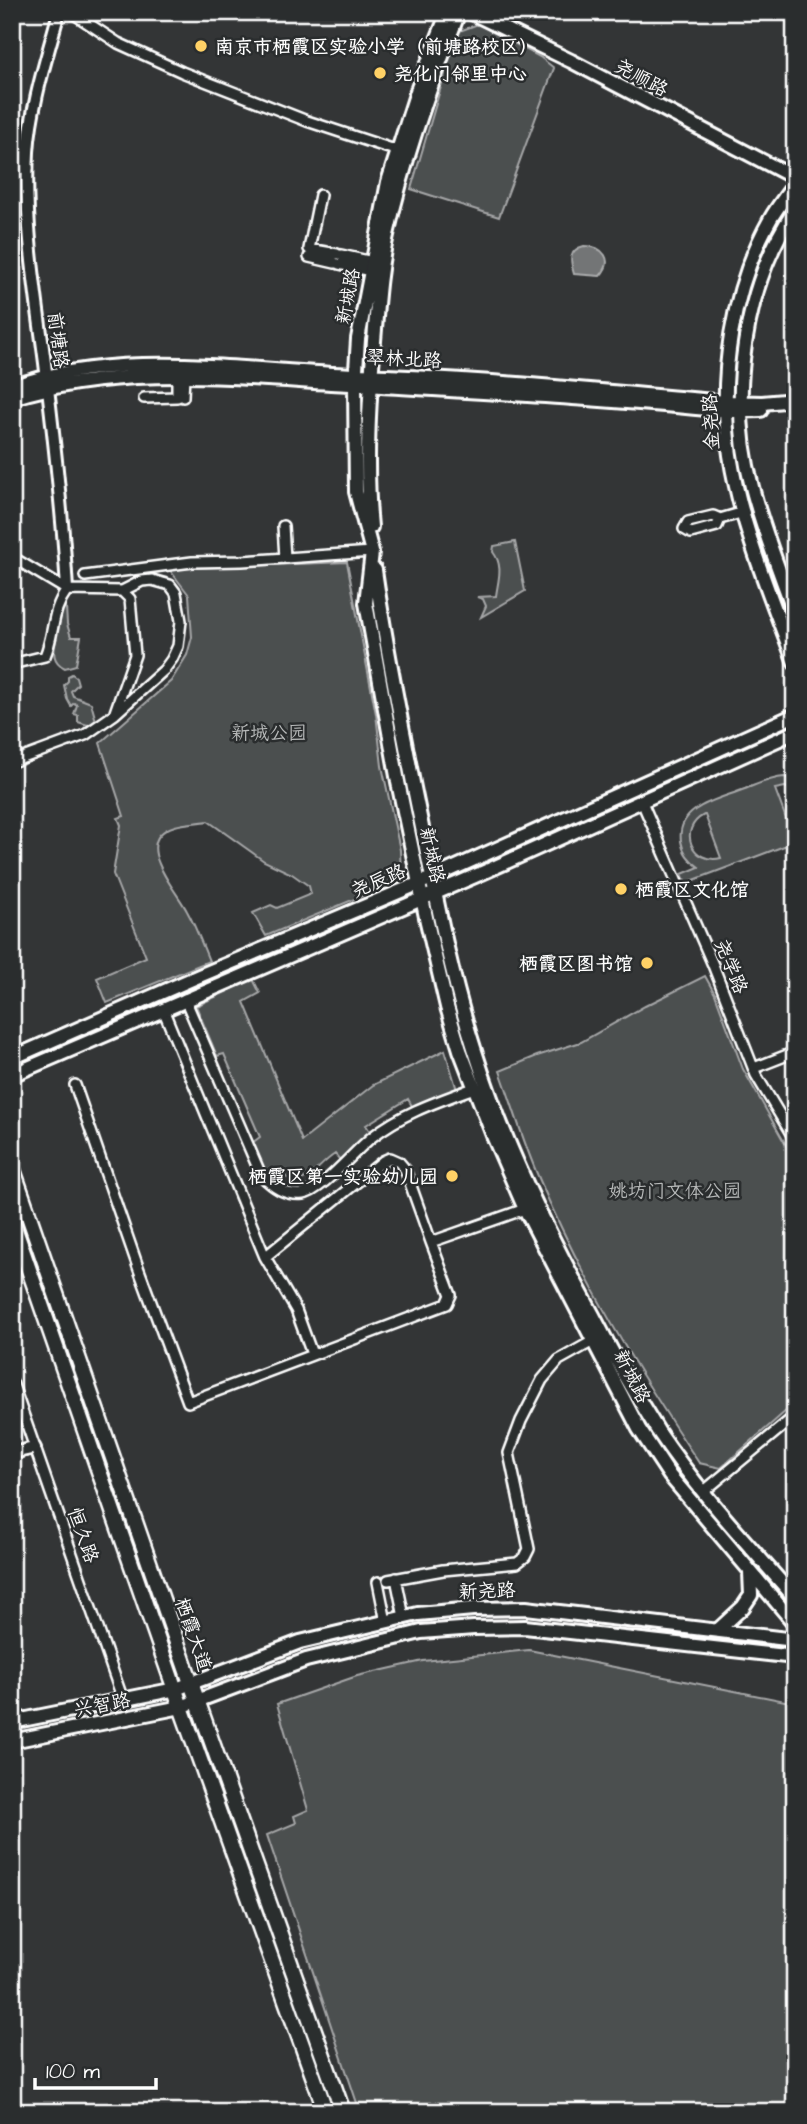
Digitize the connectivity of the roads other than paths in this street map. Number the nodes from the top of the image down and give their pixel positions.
1 (59, 12) edge
2 (71, 12) edge
3 (448, 12) edge
4 (459, 12) edge
5 (470, 12) edge
6 (12, 147) edge
7 (28, 149) junction
8 (398, 152) junction
9 (12, 167) edge
10 (28, 167) junction
11 (795, 181) edge
12 (320, 195) dead end
13 (795, 210) edge
14 (309, 257) dead end
15 (338, 259) junction
16 (372, 267) junction
17 (180, 375) junction
18 (355, 380) junction
19 (371, 380) junction
20 (47, 382) junction
21 (12, 387) edge
22 (183, 397) dead end
23 (12, 398) edge
24 (144, 398) dead end
25 (795, 400) edge
26 (727, 406) junction
27 (741, 407) junction
28 (795, 407) edge
29 (744, 512) junction
30 (720, 519) dead end
31 (283, 526) dead end
32 (372, 552) junction
33 (12, 556) edge
34 (285, 558) junction
35 (85, 576) dead end
36 (67, 590) junction
37 (122, 591) junction
38 (795, 614) edge
39 (795, 663) edge
40 (12, 664) edge
41 (115, 714) junction
42 (795, 715) edge
43 (795, 732) edge
44 (12, 762) edge
45 (642, 802) junction
46 (432, 878) junction
47 (419, 883) junction
48 (435, 892) junction
49 (422, 898) junction
50 (185, 999) junction
51 (163, 1009) junction
52 (795, 1052) edge
53 (12, 1058) edge
54 (754, 1068) junction
55 (12, 1074) edge
56 (75, 1085) dead end
57 (474, 1088) junction
58 (795, 1140) edge
59 (12, 1167) edge
60 (525, 1209) junction
61 (12, 1221) edge
62 (432, 1242) junction
63 (265, 1257) junction
64 (593, 1341) junction
65 (312, 1354) junction
66 (12, 1382) edge
67 (795, 1416) edge
68 (35, 1448) junction
69 (12, 1453) edge
70 (703, 1492) junction
71 (750, 1572) junction
72 (387, 1580) junction
73 (795, 1598) edge
74 (404, 1617) junction
75 (386, 1622) junction
76 (795, 1624) edge
77 (718, 1630) junction
78 (795, 1640) edge
79 (795, 1657) edge
80 (191, 1683) junction
81 (176, 1689) junction
82 (123, 1700) junction
83 (197, 1700) junction
84 (181, 1707) junction
85 (12, 1722) edge
86 (12, 1741) edge
87 (326, 2112) edge
88 (343, 2112) edge

1 - 7 street, 前塘路
2 - 8 street
3 - 8 main road, 新城路
4 - 19 main road, 新城路
5 - 11 main road, 尧顺路
6 - 7 street
7 - 10 street, 前塘路
8 - 16 main road, 新城路
9 - 10 street
10 - 20 street, 前塘路
11 - 26 main road, 金尧路
12 - 15 street
13 - 27 main road, 金尧路
14 - 15 street
15 - 16 street
16 - 18 main road, 新城路
17 - 18 main road, 翠林北路
17 - 20 main road, 翠林北路
17 - 22 street
17 - 24 street
18 - 19 main road, 翠林北路
18 - 20 main road, 翠林北路
18 - 32 main road, 新城路
19 - 26 main road, 翠林北路
19 - 46 main road, 新城路
20 - 21 main road, 翠林北路
20 - 23 main road, 翠林北路
20 - 36 street, 前塘路
25 - 27 main road, 翠林北路
26 - 27 main road, 翠林北路
26 - 29 main road, 金尧路
27 - 28 main road, 翠林北路
27 - 38 main road, 金尧路
29 - 30 street
29 - 39 main road, 金尧路
31 - 34 street
32 - 34 street
32 - 47 main road, 新城路
33 - 36 street
34 - 35 street
36 - 37 street
36 - 40 street
37 - 41 street
37 - 41 street
41 - 44 street
42 - 46 main road, 尧辰路
43 - 45 main road, 尧辰路
45 - 48 main road, 尧辰路
45 - 54 street, 尧学路
46 - 47 main road, 尧辰路
46 - 48 main road, 新城路
47 - 49 main road, 新城路
47 - 53 main road, 尧辰路
48 - 49 main road, 尧辰路
48 - 70 main road, 新城路
49 - 50 main road, 尧辰路
49 - 57 main road, 新城路
50 - 51 main road, 尧辰路
50 - 57 street
51 - 55 main road, 尧辰路
51 - 63 street
52 - 54 street
54 - 58 street, 尧学路
56 - 65 street
57 - 60 main road, 新城路
59 - 80 main road, 栖霞大道
60 - 62 street
60 - 64 main road, 新城路
61 - 81 main road, 栖霞大道
62 - 63 street
62 - 65 street
63 - 65 street
64 - 71 main road, 新城路
64 - 72 street
66 - 68 street, 恒久路
67 - 70 street
68 - 69 street
68 - 82 street, 恒久路
70 - 73 main road, 新城路
71 - 76 main road, 新城路
71 - 77 main road
72 - 74 street
72 - 75 street
74 - 75 main road, 新尧路
74 - 77 main road, 新尧路
75 - 80 main road, 新尧路
77 - 78 main road, 新尧路
79 - 83 main road, 新尧路
80 - 81 main road, 兴智路
80 - 83 main road, 栖霞大道
81 - 82 main road, 兴智路
81 - 84 main road, 栖霞大道
82 - 85 main road, 兴智路
83 - 84 main road, 兴智路
83 - 88 main road, 栖霞大道
84 - 86 main road, 兴智路
84 - 87 main road, 栖霞大道

